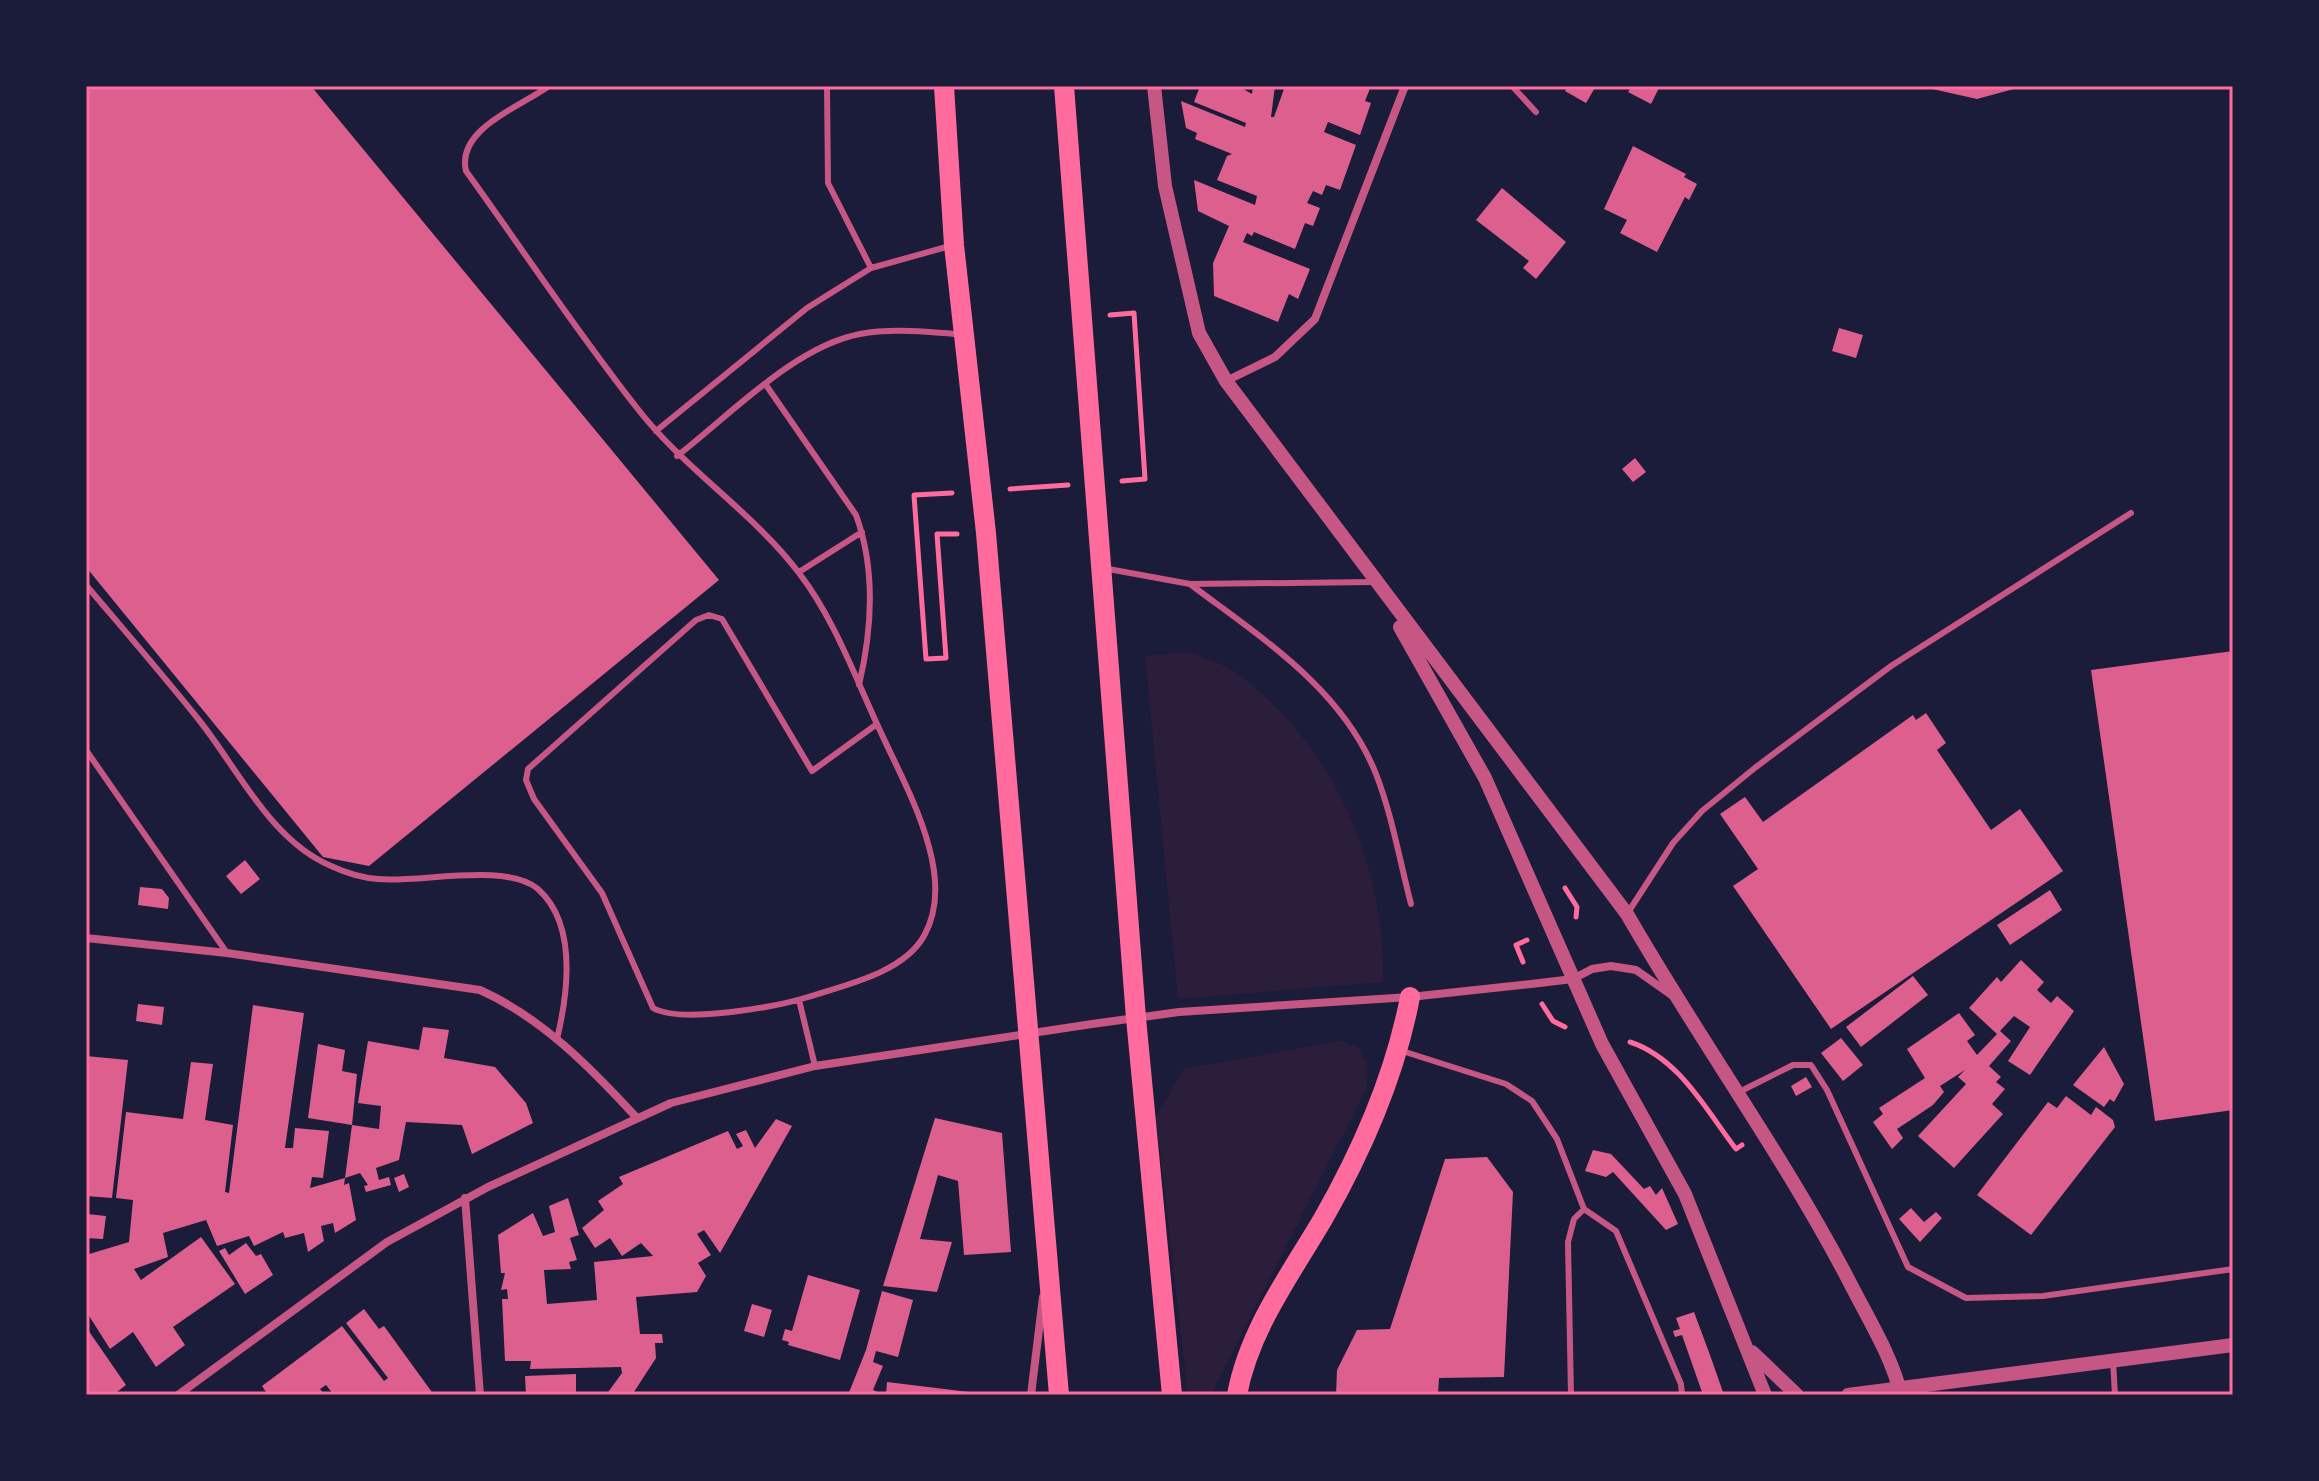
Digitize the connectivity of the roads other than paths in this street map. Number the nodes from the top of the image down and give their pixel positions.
1 (549, 86) edge
2 (827, 86) edge
3 (944, 86) edge
4 (1064, 86) edge
5 (1154, 86) edge
6 (1405, 86) edge
7 (1512, 86) edge
8 (1536, 112) dead end
9 (954, 245) junction
10 (871, 268) junction
11 (964, 334) junction
12 (1226, 381) junction
13 (766, 385) junction
14 (656, 431) junction
15 (677, 456) junction
16 (2131, 513) dead end
17 (862, 532) junction
18 (1100, 567) junction
19 (799, 572) junction
20 (1374, 582) junction
21 (1190, 584) junction
22 (86, 585) edge
23 (859, 685) junction
24 (877, 724) junction
25 (86, 750) edge
26 (1411, 904) dead end
27 (1627, 914) junction
28 (86, 938) edge
29 (227, 953) junction
30 (1573, 979) junction
31 (1410, 997) junction
32 (1675, 998) junction
33 (799, 1000) junction
34 (1136, 1018) junction
35 (1028, 1034) junction
36 (557, 1039) junction
37 (1399, 1050) junction
38 (815, 1066) junction
39 (1739, 1092) junction
40 (636, 1117) junction
41 (465, 1198) junction
42 (1584, 1209) junction
43 (1049, 1248) junction
44 (2233, 1269) edge
45 (2233, 1345) edge
46 (1749, 1349) junction
47 (2113, 1361) junction
48 (1900, 1391) edge
49 (178, 1395) edge
50 (480, 1395) edge
51 (1031, 1395) edge
52 (1059, 1395) edge
53 (1172, 1395) edge
54 (1237, 1395) edge
55 (1571, 1395) edge
56 (1682, 1395) edge
57 (1765, 1395) edge
58 (1797, 1395) edge
59 (1848, 1395) edge
60 (2115, 1395) edge

1 - 14 lane
2 - 10 lane
3 - 9 main road
4 - 18 main road
5 - 12 street
6 - 12 street
7 - 8 lane
9 - 10 lane
9 - 11 main road
10 - 14 lane
11 - 13 lane
11 - 35 main road
12 - 20 street
13 - 15 lane
13 - 17 lane
14 - 15 lane
15 - 19 lane
16 - 27 lane
17 - 19 lane
17 - 23 lane
18 - 21 lane
18 - 34 main road
19 - 23 lane
20 - 21 lane
20 - 27 street
20 - 30 street
21 - 26 lane
22 - 36 lane
23 - 24 lane
24 - 33 lane
24 - 33 lane
25 - 29 lane
27 - 32 street
28 - 29 street
29 - 36 street
30 - 31 street
30 - 32 street
30 - 46 street
31 - 34 street
31 - 37 main road
32 - 39 street
33 - 38 lane
34 - 35 street
34 - 53 main road
35 - 38 street
35 - 43 main road
36 - 40 street
37 - 42 lane
37 - 54 main road
38 - 40 street
39 - 44 lane
39 - 48 street
40 - 41 street
41 - 49 street
41 - 50 street
42 - 55 lane
42 - 56 lane
43 - 51 street
43 - 52 main road
45 - 47 street
46 - 57 street
46 - 58 street
47 - 48 street
47 - 60 lane
48 - 59 street

